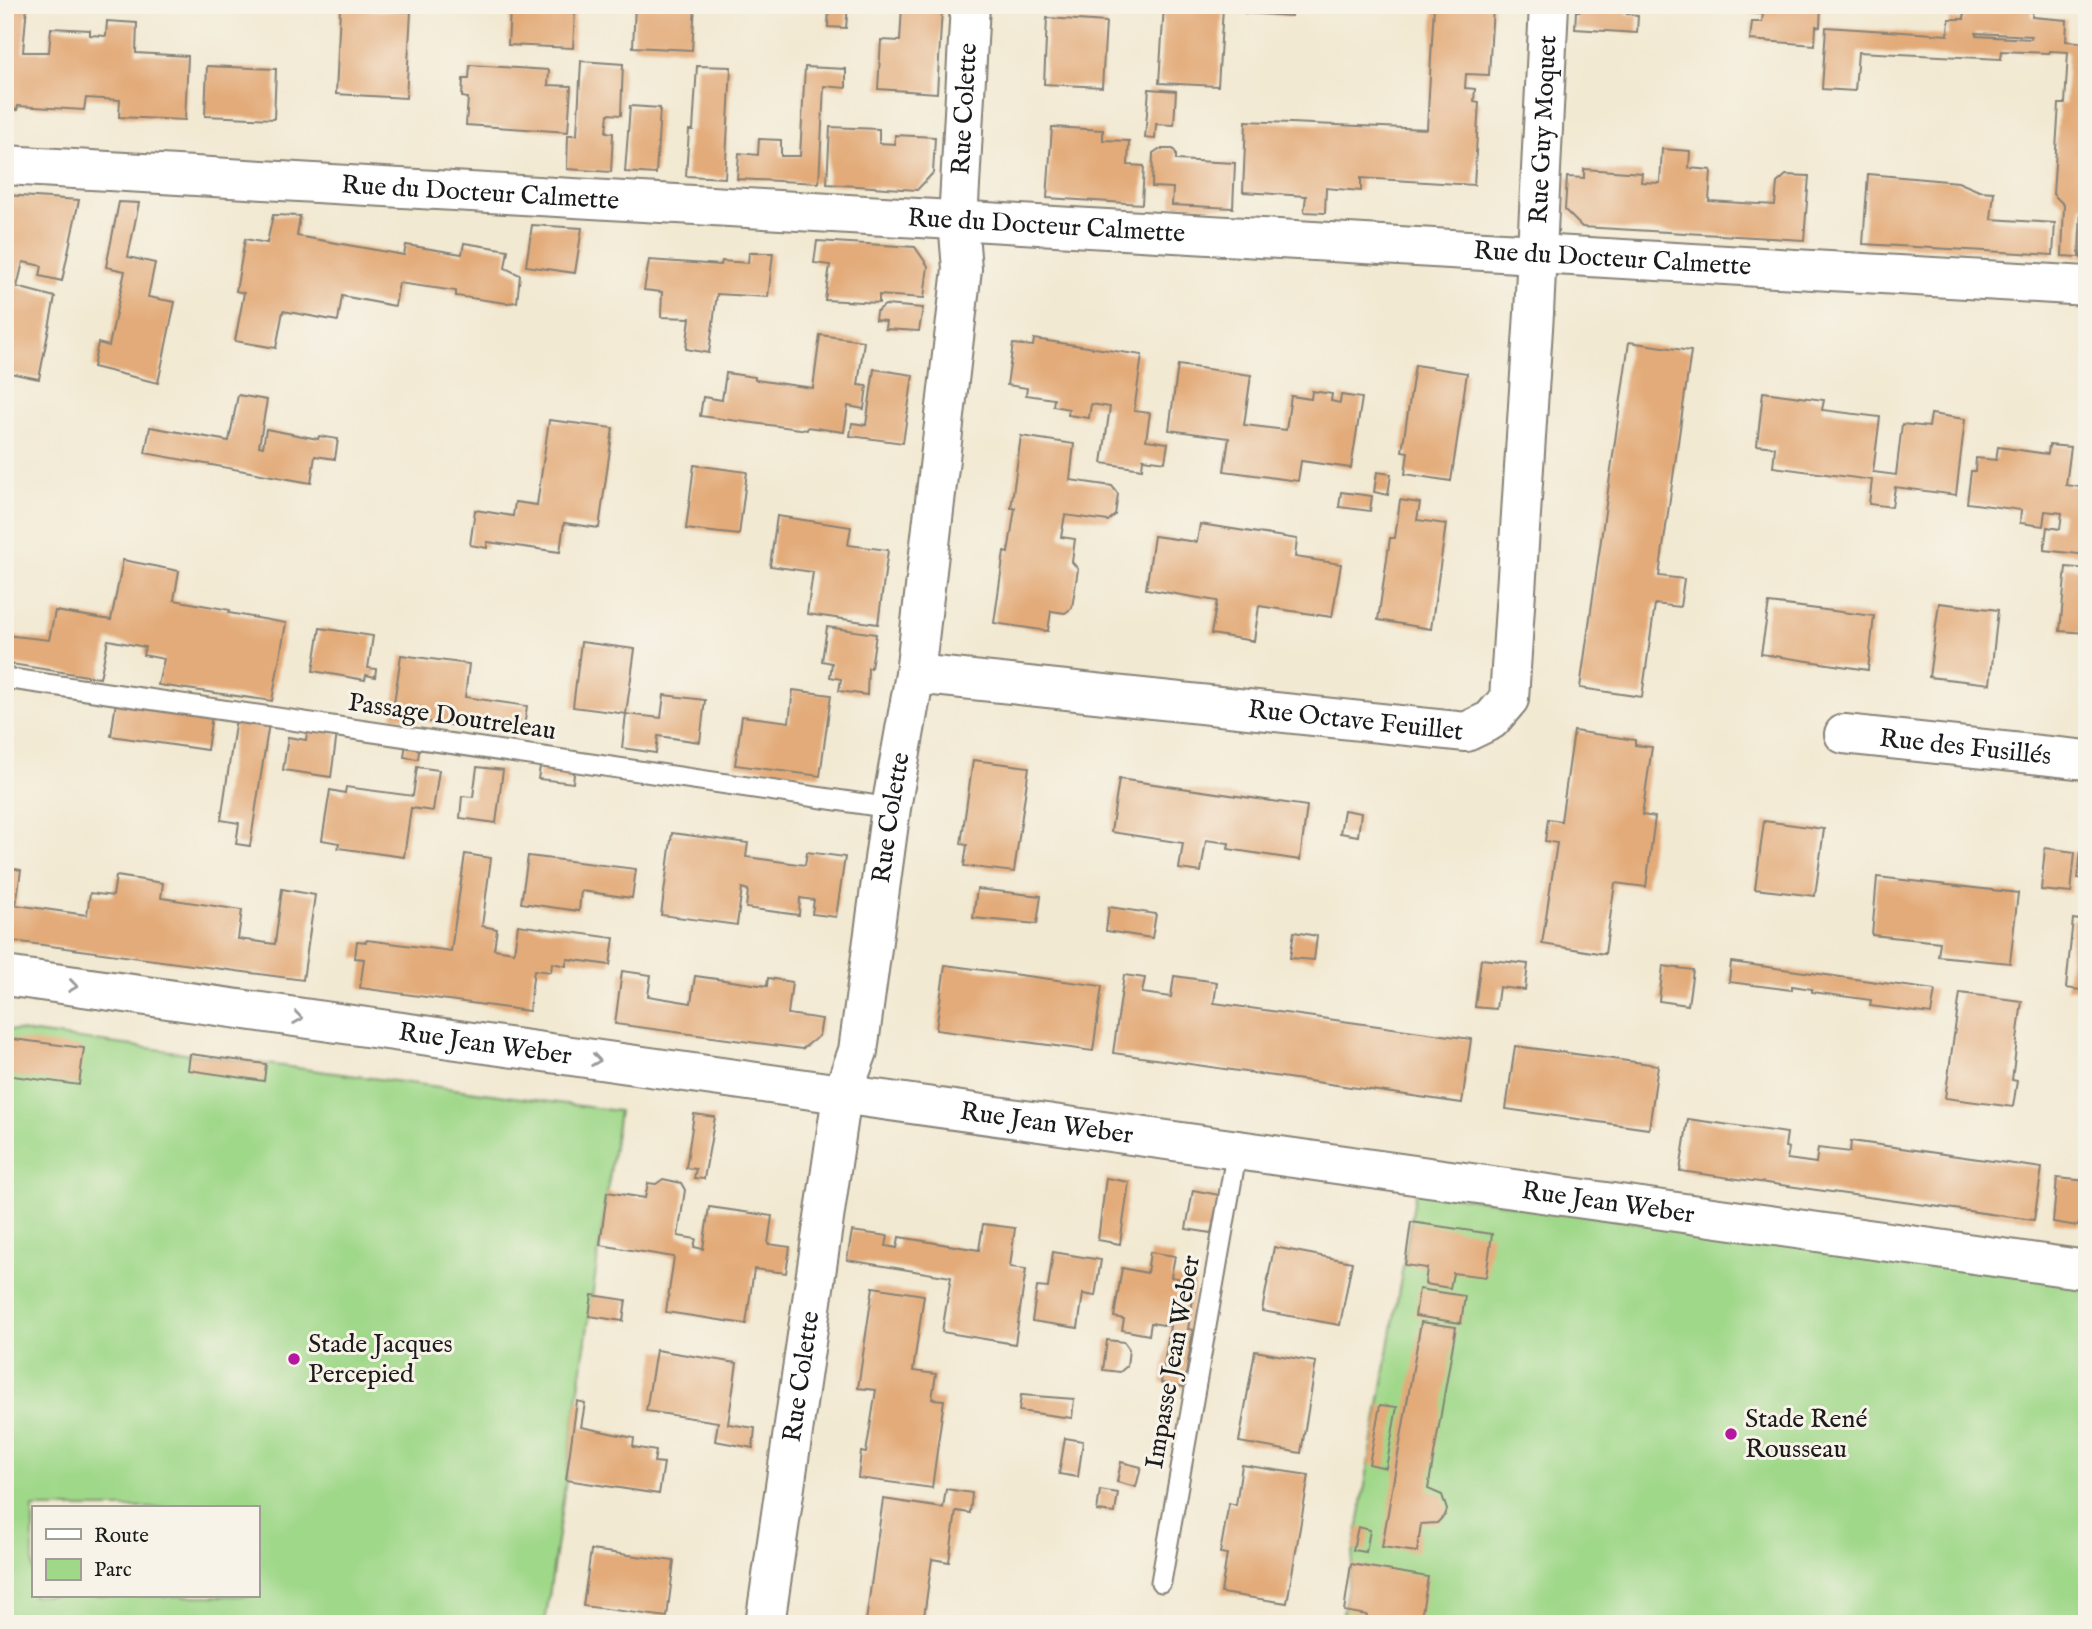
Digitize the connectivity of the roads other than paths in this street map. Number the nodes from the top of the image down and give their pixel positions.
1 (970, 5) edge
2 (1549, 5) edge
3 (5, 165) edge
4 (958, 221) junction
5 (1538, 254) junction
6 (2087, 286) edge
7 (915, 674) junction
8 (5, 678) edge
9 (1843, 734) dead end
10 (2087, 760) edge
11 (891, 808) junction
12 (5, 976) edge
13 (842, 1095) junction
14 (1237, 1150) junction
15 (2087, 1270) edge
16 (1161, 1583) dead end
17 (765, 1624) edge

1 - 4 street, Rue Colette
2 - 5 street, Rue Guy Moquet
3 - 4 street, Rue du Docteur Calmette
4 - 5 street, Rue du Docteur Calmette
4 - 7 street, Rue Colette
5 - 6 street, Rue du Docteur Calmette
5 - 7 street, Rue Octave Feuillet
7 - 11 street, Rue Colette
8 - 11 lane, Passage Doutreleau
9 - 10 street, Rue des Fusillés
11 - 13 street, Rue Colette
12 -> 13 street, Rue Jean Weber
13 - 14 street, Rue Jean Weber
13 - 17 street, Rue Colette
14 - 15 street, Rue Jean Weber
14 - 16 lane, Impasse Jean Weber

